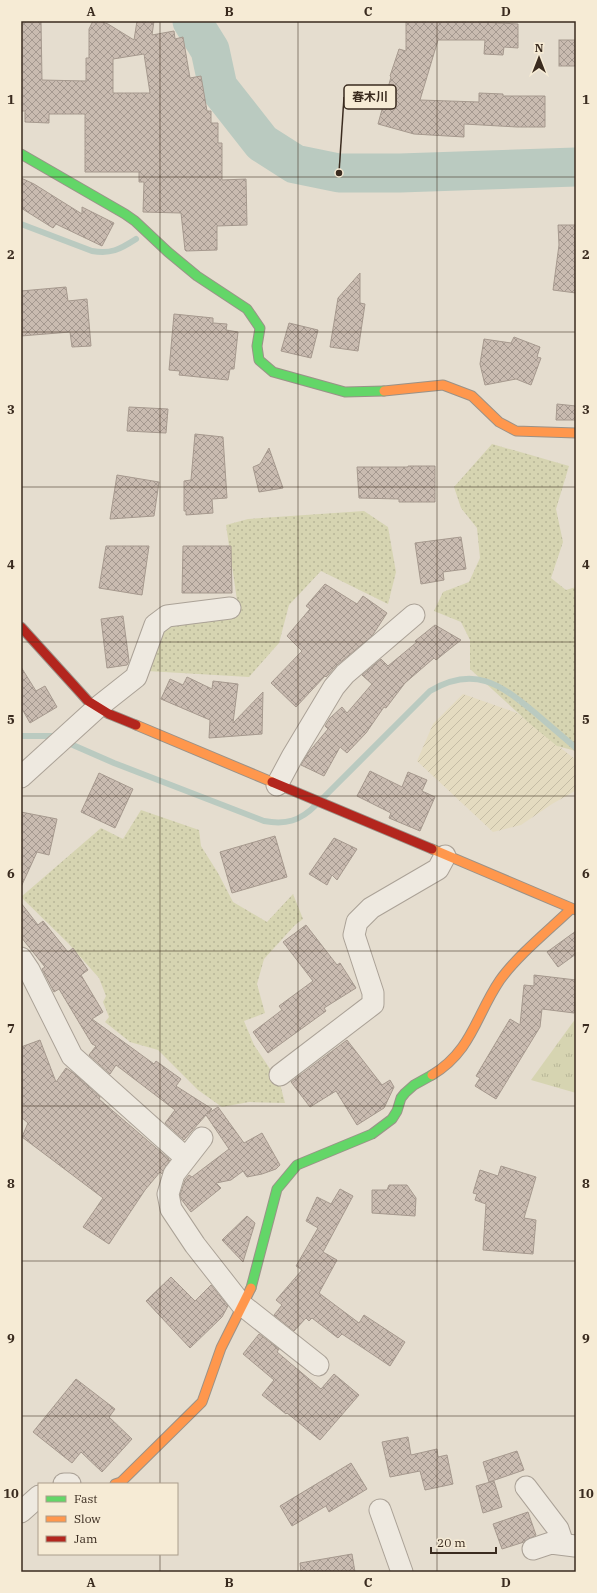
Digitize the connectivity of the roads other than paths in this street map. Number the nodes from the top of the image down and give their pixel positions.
1 (21, 154) edge
2 (576, 434) edge
3 (230, 608) dead end
4 (414, 615) dead end
5 (21, 627) edge
6 (98, 708) junction
7 (21, 777) edge
8 (277, 785) junction
9 (446, 856) junction
10 (574, 909) edge
11 (21, 958) edge
12 (280, 1075) dead end
13 (202, 1138) dead end
14 (186, 1158) junction
15 (242, 1305) junction
16 (318, 1365) dead end
17 (118, 1483) edge
18 (526, 1487) dead end
19 (38, 1497) edge
20 (380, 1510) dead end
21 (21, 1512) edge
22 (570, 1545) edge
23 (533, 1550) dead end
24 (402, 1572) edge

1 - 2 street
3 - 6 street
4 - 8 street
5 - 6 street
6 - 7 street
6 - 8 street
8 - 9 street
9 - 10 street
9 - 12 street
10 - 15 street
11 - 14 street
13 - 14 street
14 - 15 street
15 - 16 street
15 - 17 street
18 - 22 street
19 - 21 street
20 - 24 street
22 - 23 street

